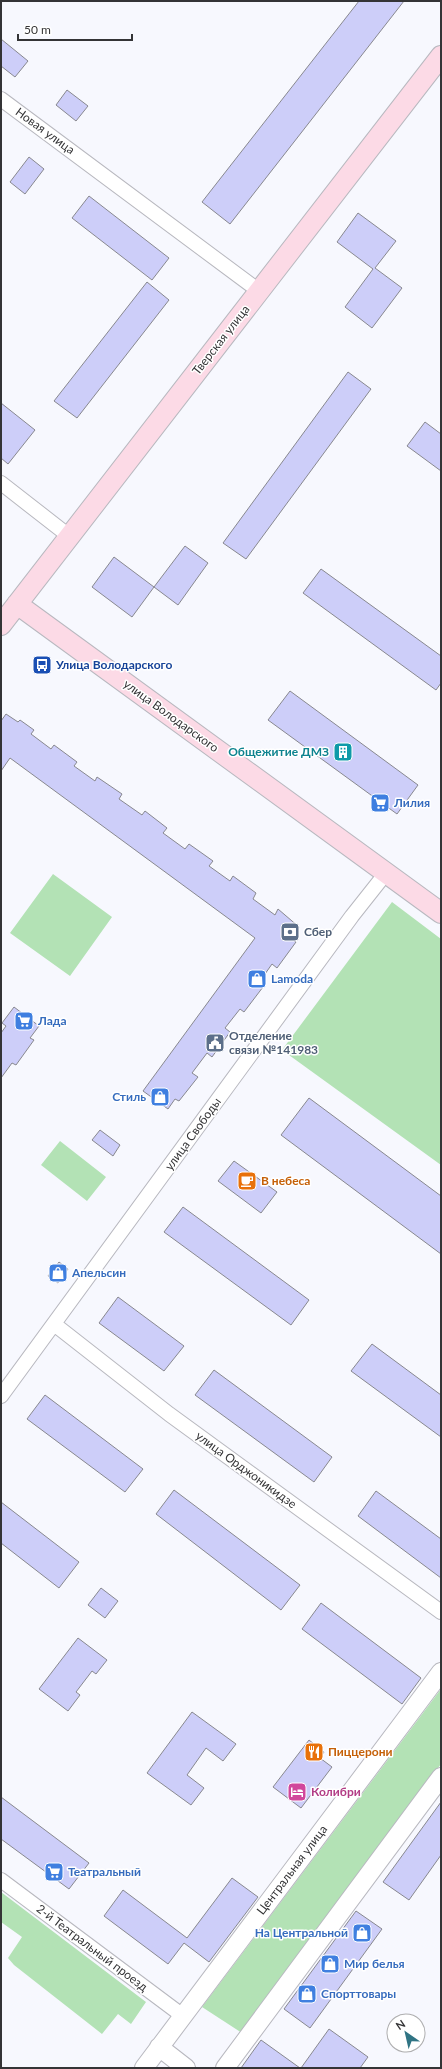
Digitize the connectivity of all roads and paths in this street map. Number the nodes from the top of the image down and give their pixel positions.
1 (441, 56) edge
2 (1, 99) edge
3 (259, 292) junction
4 (1, 483) edge
5 (69, 536) junction
6 (17, 604) junction
7 (1, 625) edge
8 (386, 873) junction
9 (441, 913) edge
10 (54, 1324) junction
11 (1, 1396) edge
12 (441, 1612) edge
13 (441, 1672) edge
14 (441, 1777) edge
15 (1, 1880) edge
16 (183, 2016) junction
17 (159, 2048) junction
18 (144, 2068) edge
19 (186, 2068) edge
20 (225, 2068) edge

1 - 3 main road, Тверская улица
2 - 3 street, Новая улица
3 - 5 main road, Тверская улица
4 - 5 street
5 - 6 main road, Тверская улица
6 - 7 main road, Тверская улица
6 - 8 main road, улица Володарского
8 - 9 main road, улица Володарского
8 - 10 street, улица Свободы
10 - 11 street, улица Свободы
10 - 12 street, улица Орджоникидзе
13 - 16 street, Центральная улица
14 - 20 street
15 - 16 street, 2-й Театральный проезд
16 - 17 street, Центральная улица
17 - 18 street, Центральная улица
17 - 19 street

